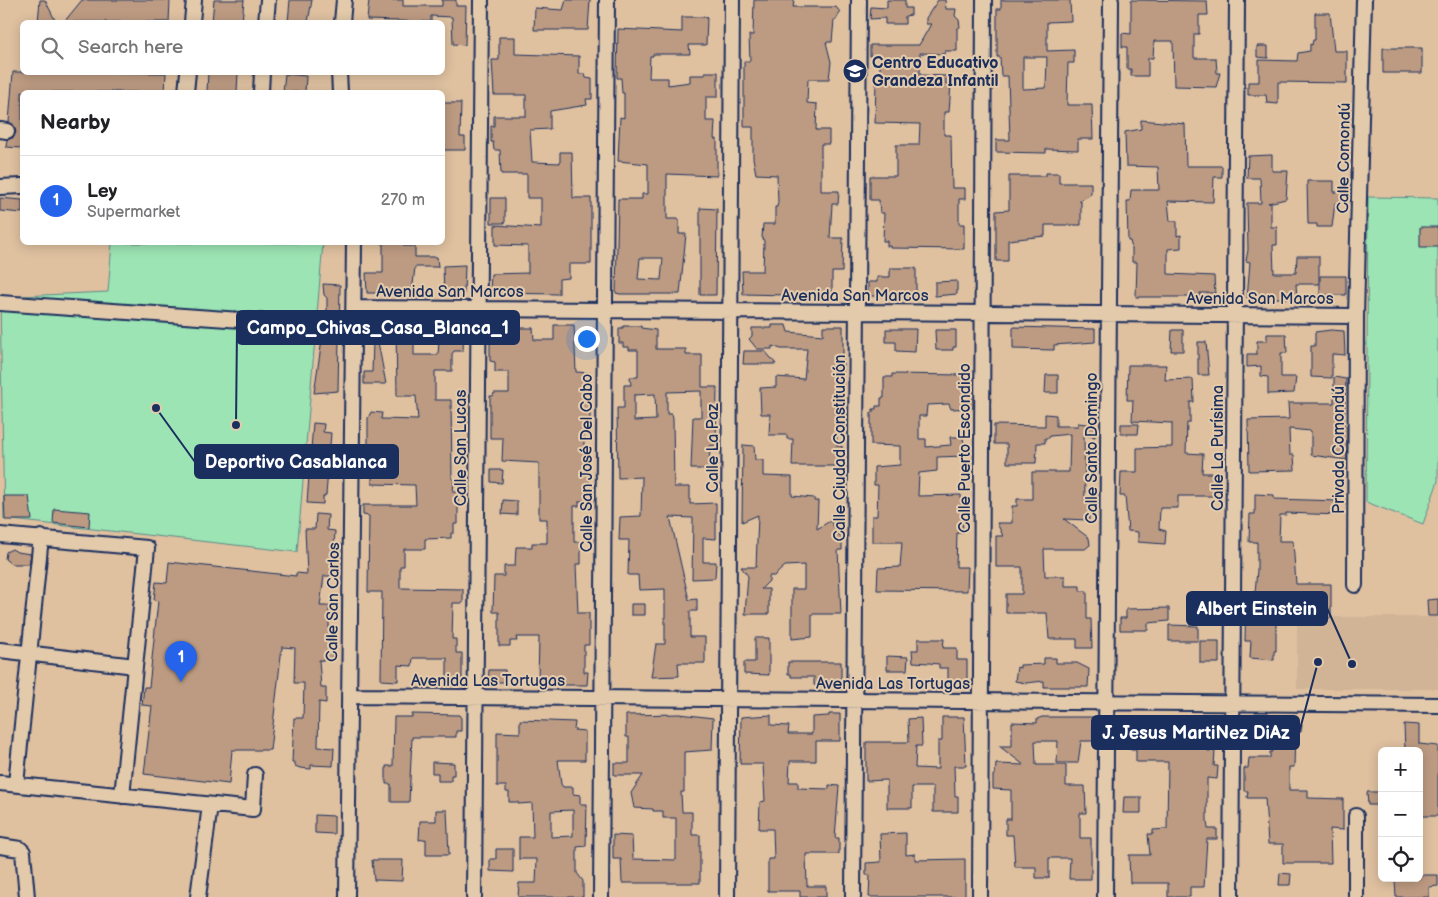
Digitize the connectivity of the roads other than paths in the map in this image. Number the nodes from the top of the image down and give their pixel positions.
1 (194, 0) edge
2 (268, 0) edge
3 (344, 0) edge
4 (481, 0) edge
5 (607, 0) edge
6 (732, 0) edge
7 (859, 0) edge
8 (984, 0) edge
9 (1112, 0) edge
10 (1237, 0) edge
11 (1364, 0) edge
12 (192, 20) edge
13 (266, 20) edge
14 (342, 20) edge
15 (188, 75) edge
16 (262, 75) edge
17 (339, 75) edge
18 (186, 90) edge
19 (261, 90) edge
20 (340, 90) edge
21 (20, 186) edge
22 (0, 187) edge
23 (354, 245) edge
24 (0, 304) edge
25 (354, 308) junction
26 (478, 309) junction
27 (605, 310) junction
28 (730, 311) junction
29 (857, 312) junction
30 (982, 313) junction
31 (1109, 314) junction
32 (1235, 315) junction
33 (1356, 316) junction
34 (282, 323) dead end
35 (0, 534) edge
36 (41, 537) junction
37 (1355, 585) dead end
38 (0, 650) edge
39 (29, 653) junction
40 (135, 666) junction
41 (348, 696) junction
42 (476, 697) junction
43 (602, 698) junction
44 (728, 699) junction
45 (855, 700) junction
46 (981, 701) junction
47 (1107, 702) junction
48 (1232, 703) junction
49 (1438, 705) edge
50 (255, 775) dead end
51 (0, 783) edge
52 (16, 784) junction
53 (122, 796) junction
54 (210, 805) junction
55 (1356, 816) dead end
56 (0, 846) edge
57 (27, 897) edge
58 (198, 897) edge
59 (347, 897) edge
60 (474, 897) edge
61 (601, 897) edge
62 (727, 897) edge
63 (853, 897) edge
64 (980, 897) edge
65 (1105, 897) edge
66 (1231, 897) edge
67 (1356, 897) edge

1 - 12 street
2 - 13 street
3 - 14 street
4 - 26 street, Calle San Lucas
5 - 27 street, Calle San José Del Cabo
6 - 28 street, Calle La Paz
7 - 29 street, Calle Ciudad Constitución
8 - 30 street, Calle Puerto Escondido
9 - 31 street, Calle Santo Domingo
10 - 32 street, Calle La Purísima
11 - 33 street, Calle Comondú
15 - 18 street
16 - 19 street
17 - 20 street
21 - 22 street
23 - 25 street, Calle San Carlos
24 - 34 street
25 - 26 street, Avenida San Marcos
25 - 41 street, Calle San Carlos
26 - 27 street, Avenida San Marcos
26 - 42 street, Calle San Lucas
27 - 28 street, Avenida San Marcos
27 - 43 street, Calle San José Del Cabo
28 - 29 street, Avenida San Marcos
28 - 44 street, Calle La Paz
29 - 30 street, Avenida San Marcos
29 - 45 street, Calle Ciudad Constitución
30 - 31 street, Avenida San Marcos
30 - 46 street, Calle Puerto Escondido
31 - 32 street, Avenida San Marcos
31 - 47 street, Calle Santo Domingo
32 - 33 street, Avenida San Marcos
32 - 48 street, Calle La Purísima
33 - 37 street, Privada Comondú
35 - 36 street
36 - 39 street
36 - 40 street
38 - 39 street
39 - 40 street
39 - 52 street
40 - 53 street
41 - 42 street, Avenida Las Tortugas
41 - 59 street, Calle San Carlos
42 - 43 street, Avenida Las Tortugas
42 - 60 street, Calle San Lucas
43 - 44 street, Avenida Las Tortugas
43 - 61 street, Calle San José Del Cabo
44 - 45 street, Avenida Las Tortugas
44 - 62 street, Calle La Paz
45 - 46 street, Avenida Las Tortugas
45 - 63 street, Calle Ciudad Constitución
46 - 47 street, Avenida Las Tortugas
46 - 64 street, Calle Puerto Escondido
47 - 48 street, Avenida Las Tortugas
47 - 65 street, Calle Santo Domingo
48 - 49 street, Avenida Las Tortugas
48 - 66 street, Calle La Purísima
50 - 54 street
51 - 52 street
52 - 53 street
53 - 54 street
54 - 58 street
55 - 67 street
56 - 57 street

